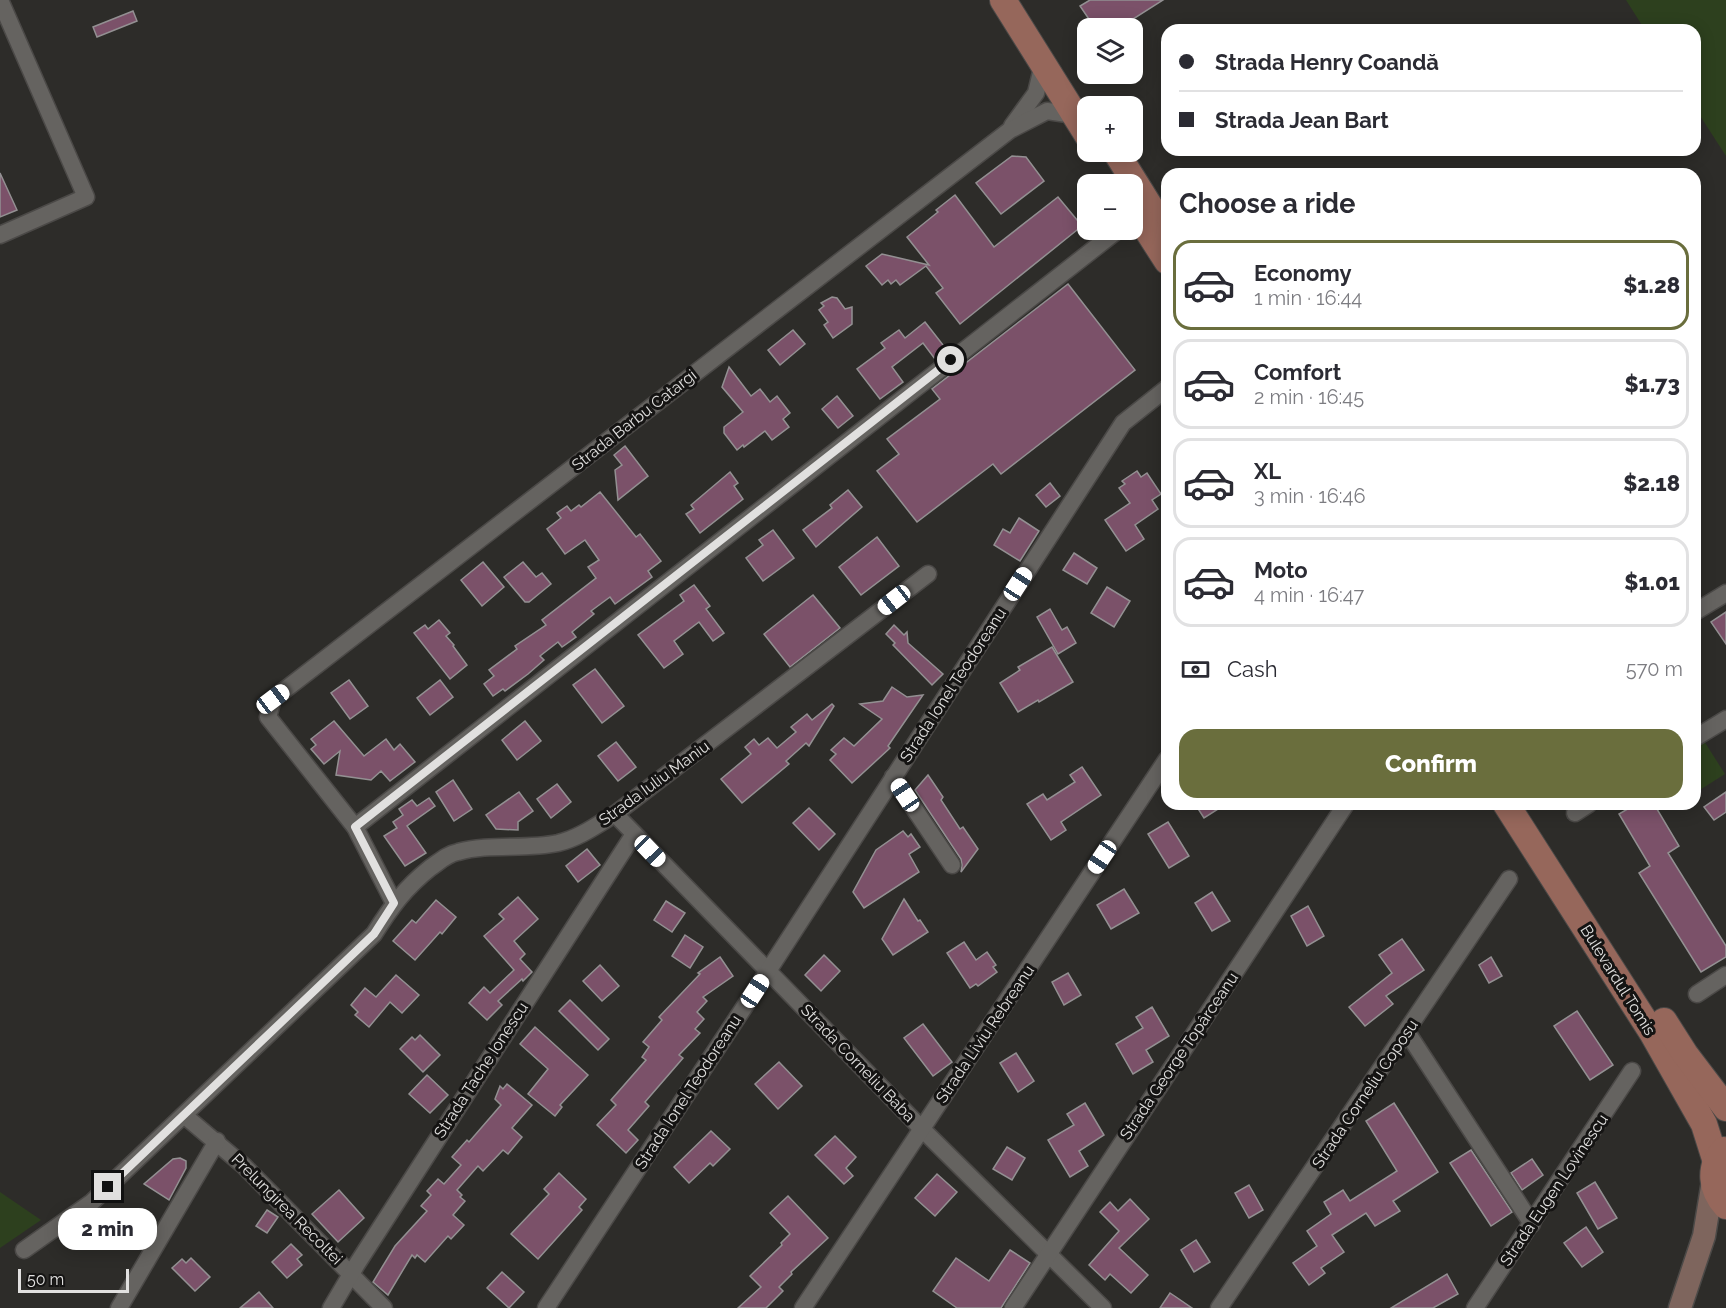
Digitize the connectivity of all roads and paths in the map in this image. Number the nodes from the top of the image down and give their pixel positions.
1 (0, 0) edge
2 (1003, 0) edge
3 (1021, 0) edge
4 (1043, 64) junction
5 (1077, 107) edge
6 (1077, 111) edge
7 (1077, 118) edge
8 (1010, 130) junction
9 (1122, 162) edge
10 (1161, 224) edge
11 (1143, 232) edge
12 (0, 235) edge
13 (1101, 240) edge
14 (1161, 254) edge
15 (1161, 393) edge
16 (928, 574) dead end
17 (1726, 593) edge
18 (1701, 608) edge
19 (1726, 719) edge
20 (1701, 734) edge
21 (1161, 768) edge
22 (893, 777) junction
23 (1342, 810) edge
24 (1510, 810) edge
25 (1530, 810) edge
26 (615, 814) junction
27 (355, 827) junction
28 (634, 834) junction
29 (952, 865) dead end
30 (1509, 879) dead end
31 (394, 903) junction
32 (768, 971) junction
33 (1726, 975) edge
34 (1697, 994) dead end
35 (1407, 1032) junction
36 (1632, 1071) dead end
37 (1726, 1108) edge
38 (185, 1116) junction
39 (922, 1129) junction
40 (217, 1141) junction
41 (1718, 1164) edge
42 (1726, 1206) edge
43 (1726, 1222) edge
44 (1532, 1224) junction
45 (1704, 1236) junction
46 (24, 1250) dead end
47 (1048, 1254) junction
48 (351, 1274) junction
49 (1680, 1306) edge
50 (119, 1308) edge
51 (331, 1308) edge
52 (384, 1308) edge
53 (546, 1308) edge
54 (804, 1308) edge
55 (1013, 1308) edge
56 (1103, 1308) edge
57 (1220, 1308) edge
58 (1475, 1308) edge

1 - 12 street
2 - 4 main road
3 - 5 main road
4 - 6 main road
4 - 8 street, Strada Barbu Catargi
7 - 8 street, Strada Barbu Catargi
8 - 27 street, Strada Barbu Catargi
9 - 10 main road
11 - 14 main road
13 - 27 street
15 - 22 street, Strada Ionel Teodoreanu
16 - 26 street, Strada Iuliu Maniu
17 - 18 street
19 - 20 street
21 - 39 street, Strada Liviu Rebreanu
22 - 29 street
22 - 32 street, Strada Ionel Teodoreanu
23 - 47 street, Strada George Topârceanu
24 - 41 main road, Bulevardul Tomis
25 - 37 main road, Bulevardul Tomis
26 - 28 street, Strada Corneliu Baba
26 - 31 street, Strada Iuliu Maniu
27 - 31 street
28 - 32 street, Strada Corneliu Baba
28 - 48 street, Strada Tache Ionescu
30 - 35 street, Strada Corneliu Coposu
31 - 38 street, Strada Iuliu Maniu
32 - 39 street, Strada Corneliu Baba
32 - 53 street, Strada Ionel Teodoreanu
33 - 34 street
35 - 44 street
35 - 57 street, Strada Corneliu Coposu
36 - 44 street, Strada Eugen Lovinescu
38 - 40 street, Prelungirea Recoltei
38 - 46 street, Strada Iuliu Maniu
39 - 47 street, Strada Corneliu Baba
39 - 54 street, Strada Liviu Rebreanu
40 - 48 street, Prelungirea Recoltei
40 - 50 street
41 - 42 main road, Bulevardul Tomis
41 - 45 street
43 - 45 street
44 - 58 street, Strada Eugen Lovinescu
45 - 49 street
47 - 55 street, Strada George Topârceanu
47 - 56 street, Strada Corneliu Baba
48 - 51 street, Strada Tache Ionescu
48 - 52 street, Prelungirea Recoltei

